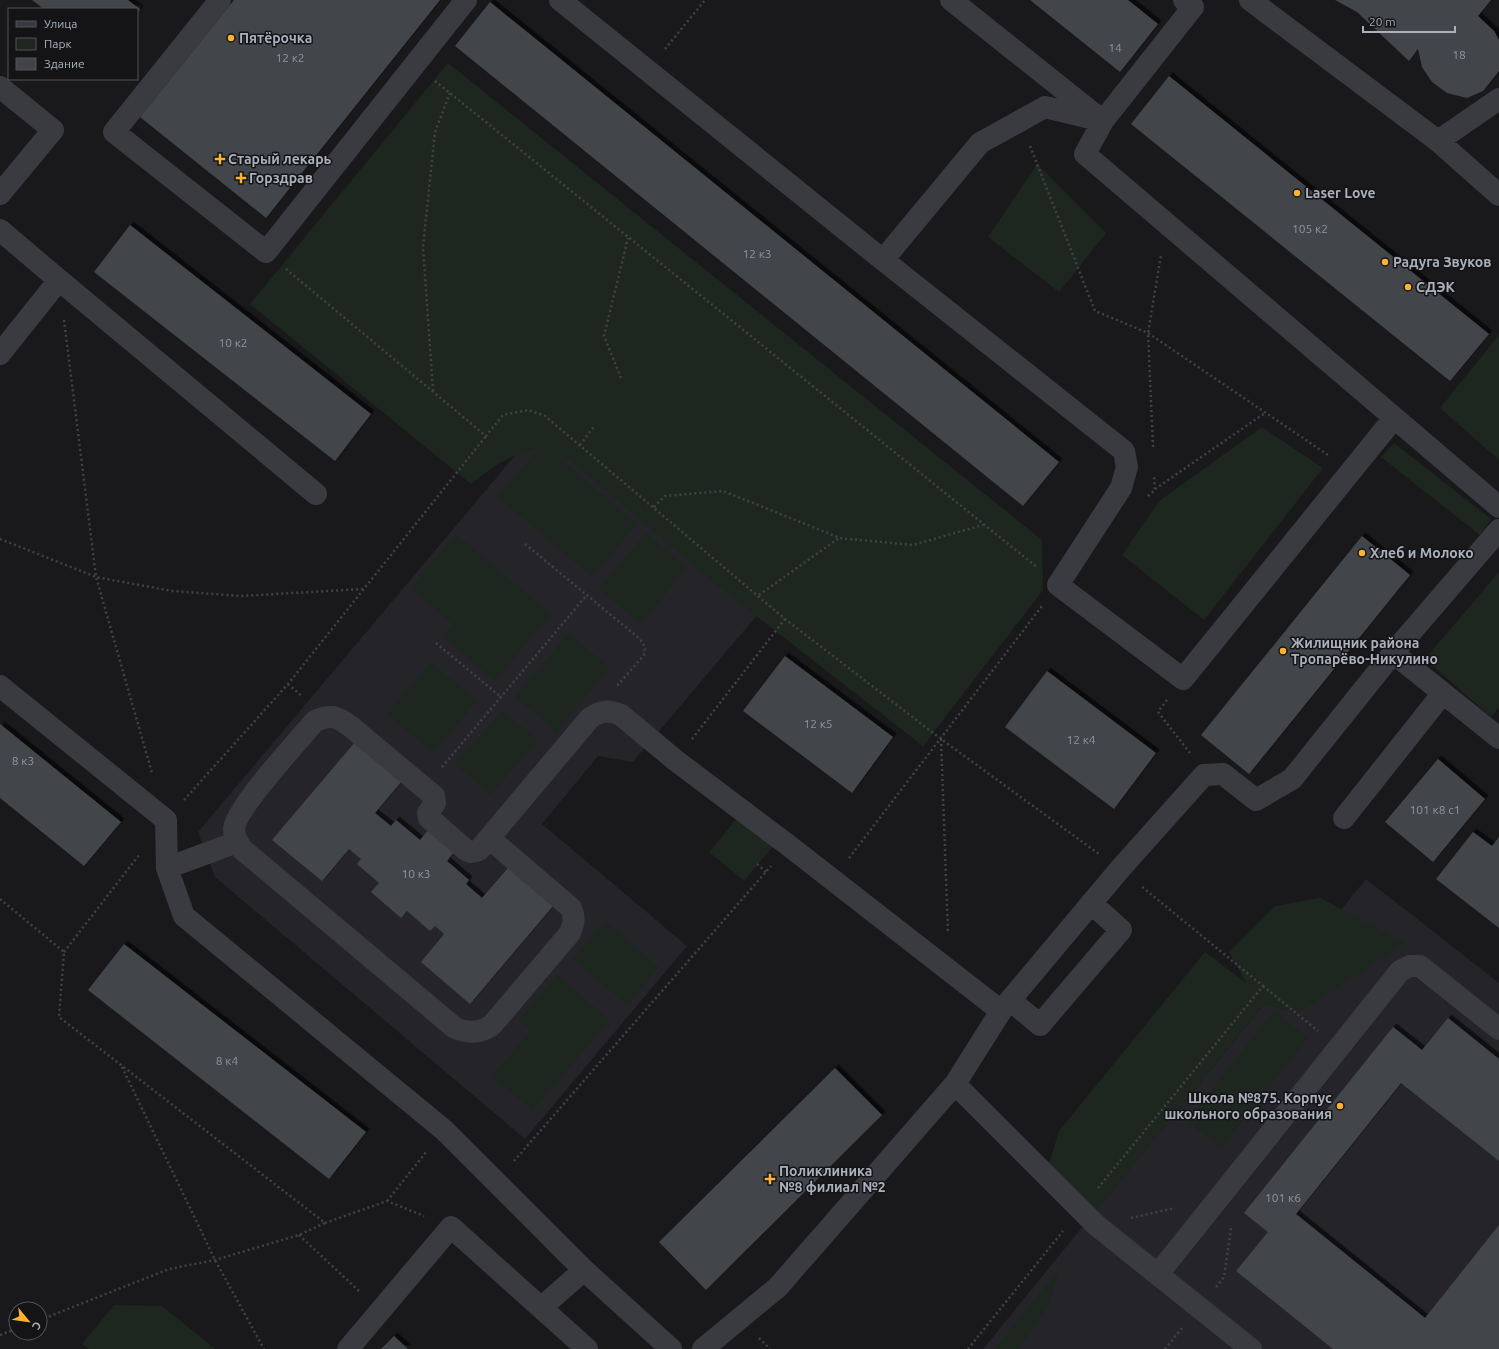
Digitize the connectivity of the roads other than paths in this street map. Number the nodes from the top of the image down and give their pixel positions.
1 (220, 0) edge
2 (466, 0) edge
3 (560, 0) edge
4 (951, 0) edge
5 (1184, 0) edge
6 (1250, 0) edge
7 (0, 88) edge
8 (1499, 99) edge
9 (1103, 121) junction
10 (1438, 141) junction
11 (0, 194) edge
12 (1499, 195) edge
13 (0, 230) edge
14 (883, 260) junction
15 (59, 280) junction
16 (0, 354) edge
17 (1394, 418) junction
18 (316, 494) dead end
19 (1499, 507) edge
20 (1499, 530) edge
21 (1393, 653) junction
22 (0, 686) edge
23 (1443, 693) junction
24 (1499, 738) edge
25 (1344, 818) dead end
26 (489, 838) junction
27 (237, 842) junction
28 (167, 868) junction
29 (1091, 903) junction
30 (1005, 1006) junction
31 (1499, 1028) edge
32 (955, 1084) junction
33 (584, 1270) junction
34 (1158, 1274) junction
35 (542, 1307) junction
36 (348, 1349) edge
37 (587, 1349) edge
38 (671, 1349) edge
39 (703, 1349) edge
40 (1251, 1349) edge

1 - 2 lane
3 - 14 lane
4 - 9 lane
5 - 9 lane
6 - 10 lane
7 - 11 lane
8 - 10 lane
9 - 14 lane
9 - 17 lane
10 - 12 lane
13 - 15 lane
14 - 17 lane
15 - 16 lane
15 - 18 lane
17 - 19 lane
20 - 21 lane
21 - 23 lane
21 - 29 lane
22 - 28 lane
23 - 24 lane
23 - 25 lane
26 - 27 lane
26 - 27 lane
26 - 30 lane
27 - 28 lane
28 - 33 lane
29 - 30 lane
29 - 30 lane
30 - 32 lane
31 - 34 lane
32 - 34 lane
32 - 39 lane
33 - 35 lane
33 - 38 lane
34 - 40 lane
35 - 36 lane
35 - 37 lane

